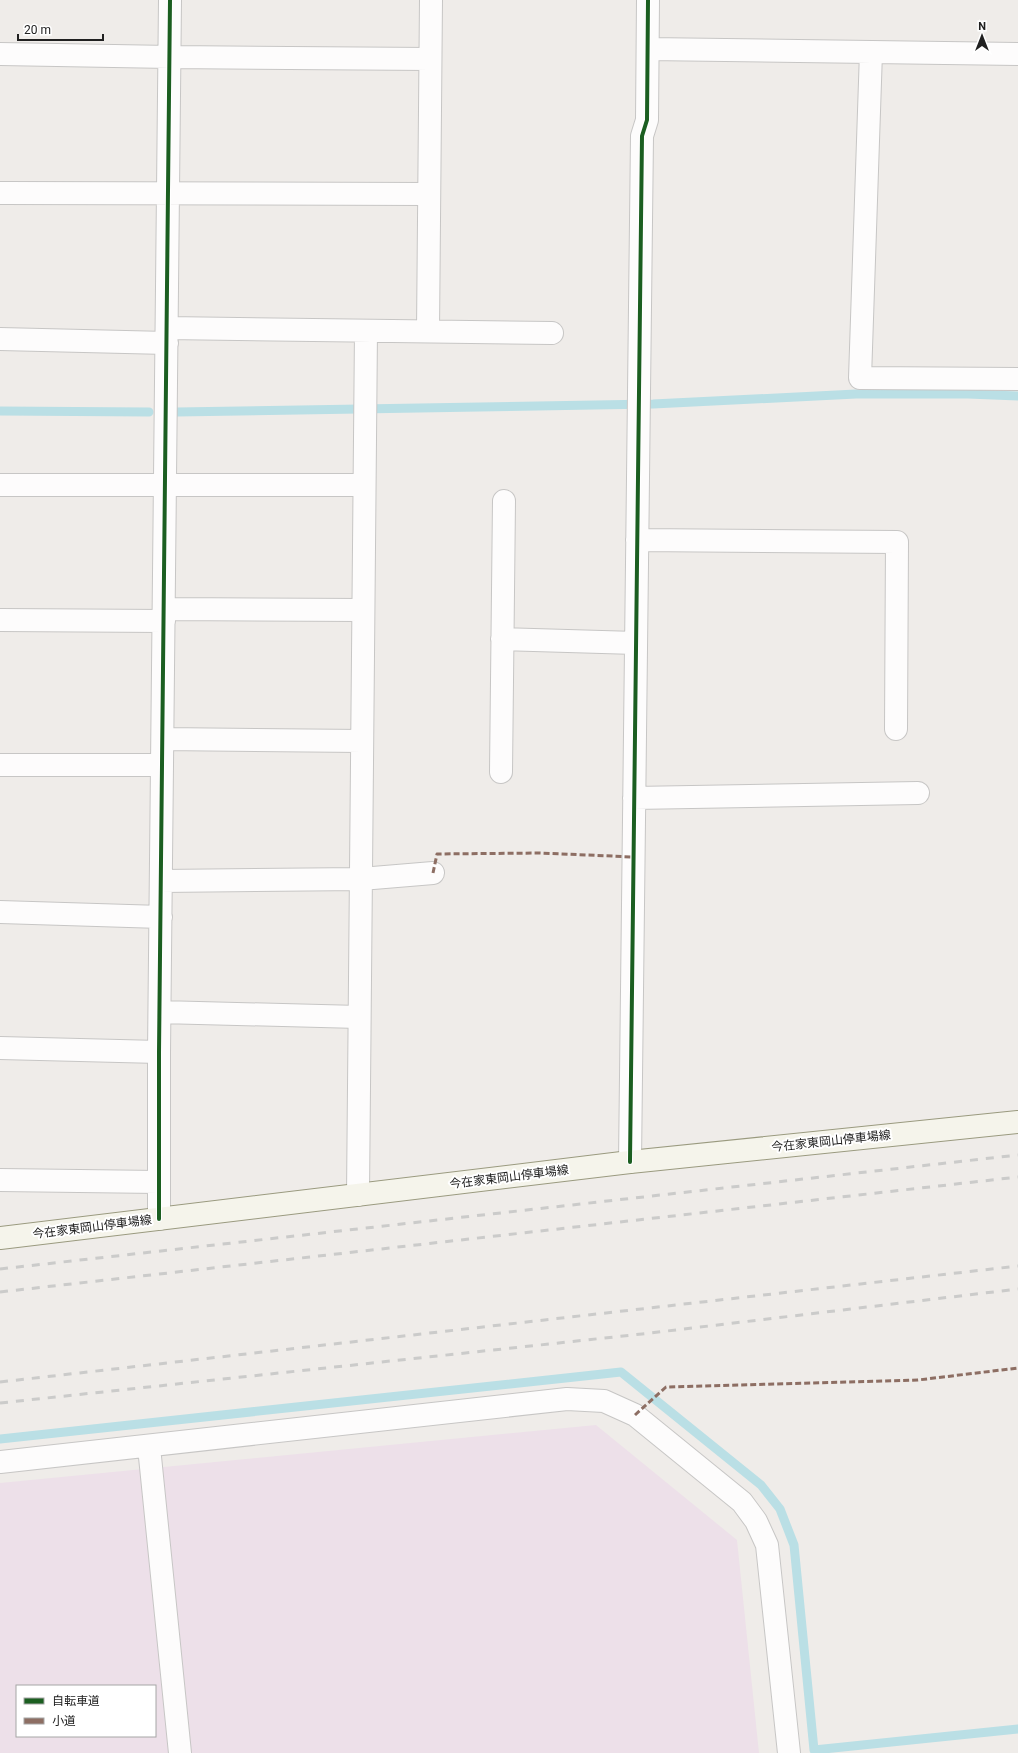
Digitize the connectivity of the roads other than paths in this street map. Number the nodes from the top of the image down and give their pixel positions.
1 (170, 0) edge
2 (431, 0) edge
3 (648, 0) edge
4 (648, 49) junction
5 (871, 52) junction
6 (0, 54) edge
7 (1018, 54) edge
8 (170, 58) junction
9 (430, 59) junction
10 (0, 193) edge
11 (168, 194) junction
12 (429, 194) junction
13 (366, 331) junction
14 (428, 331) junction
15 (552, 333) dead end
16 (166, 335) junction
17 (0, 338) edge
18 (1018, 379) edge
19 (0, 485) edge
20 (364, 485) junction
21 (165, 486) junction
22 (504, 500) dead end
23 (637, 540) junction
24 (363, 610) junction
25 (164, 615) junction
26 (0, 620) edge
27 (502, 639) junction
28 (636, 643) junction
29 (896, 729) dead end
30 (163, 739) junction
31 (362, 741) junction
32 (0, 765) edge
33 (162, 765) junction
34 (501, 772) dead end
35 (918, 793) dead end
36 (634, 798) junction
37 (434, 873) dead end
38 (361, 879) junction
39 (161, 881) junction
40 (0, 912) edge
41 (161, 917) junction
42 (160, 1012) junction
43 (359, 1018) junction
44 (0, 1048) edge
45 (159, 1052) junction
46 (1018, 1122) edge
47 (630, 1162) junction
48 (0, 1180) edge
49 (158, 1182) junction
50 (358, 1195) junction
51 (159, 1219) junction
52 (0, 1238) edge
53 (149, 1447) junction
54 (0, 1462) edge
55 (180, 1753) edge
56 (789, 1753) edge

1 - 8 street
2 - 9 street
3 - 4 street
4 - 5 street
4 - 23 street
5 - 7 street
5 - 18 street
6 - 8 street
8 - 9 street
8 - 11 street
9 - 12 street
10 - 11 street
11 - 12 street
11 - 16 street
12 - 14 street
13 - 14 street
13 - 16 street
13 - 20 street
14 - 15 street
16 - 17 street
16 - 21 street
19 - 21 street
20 - 21 street
20 - 24 street
21 - 25 street
22 - 27 street
23 - 28 street
23 - 29 street
24 - 25 street
24 - 31 street
25 - 26 street
25 - 30 street
27 - 28 street
27 - 34 street
28 - 36 street
30 - 31 street
30 - 33 street
31 - 38 street
32 - 33 street
33 - 39 street
35 - 36 street
36 - 47 street
37 - 38 street
38 - 39 street
38 - 43 street
39 - 41 street
40 - 41 street
41 - 42 street
42 - 43 street
42 - 45 street
43 - 50 street
44 - 45 street
45 - 49 street
46 - 47 main road, 今在家東岡山停車場線
47 - 50 main road, 今在家東岡山停車場線
48 - 49 street
49 - 51 street
50 - 51 main road, 今在家東岡山停車場線
51 - 52 main road, 今在家東岡山停車場線
53 - 54 street
53 - 55 street
53 - 56 street

